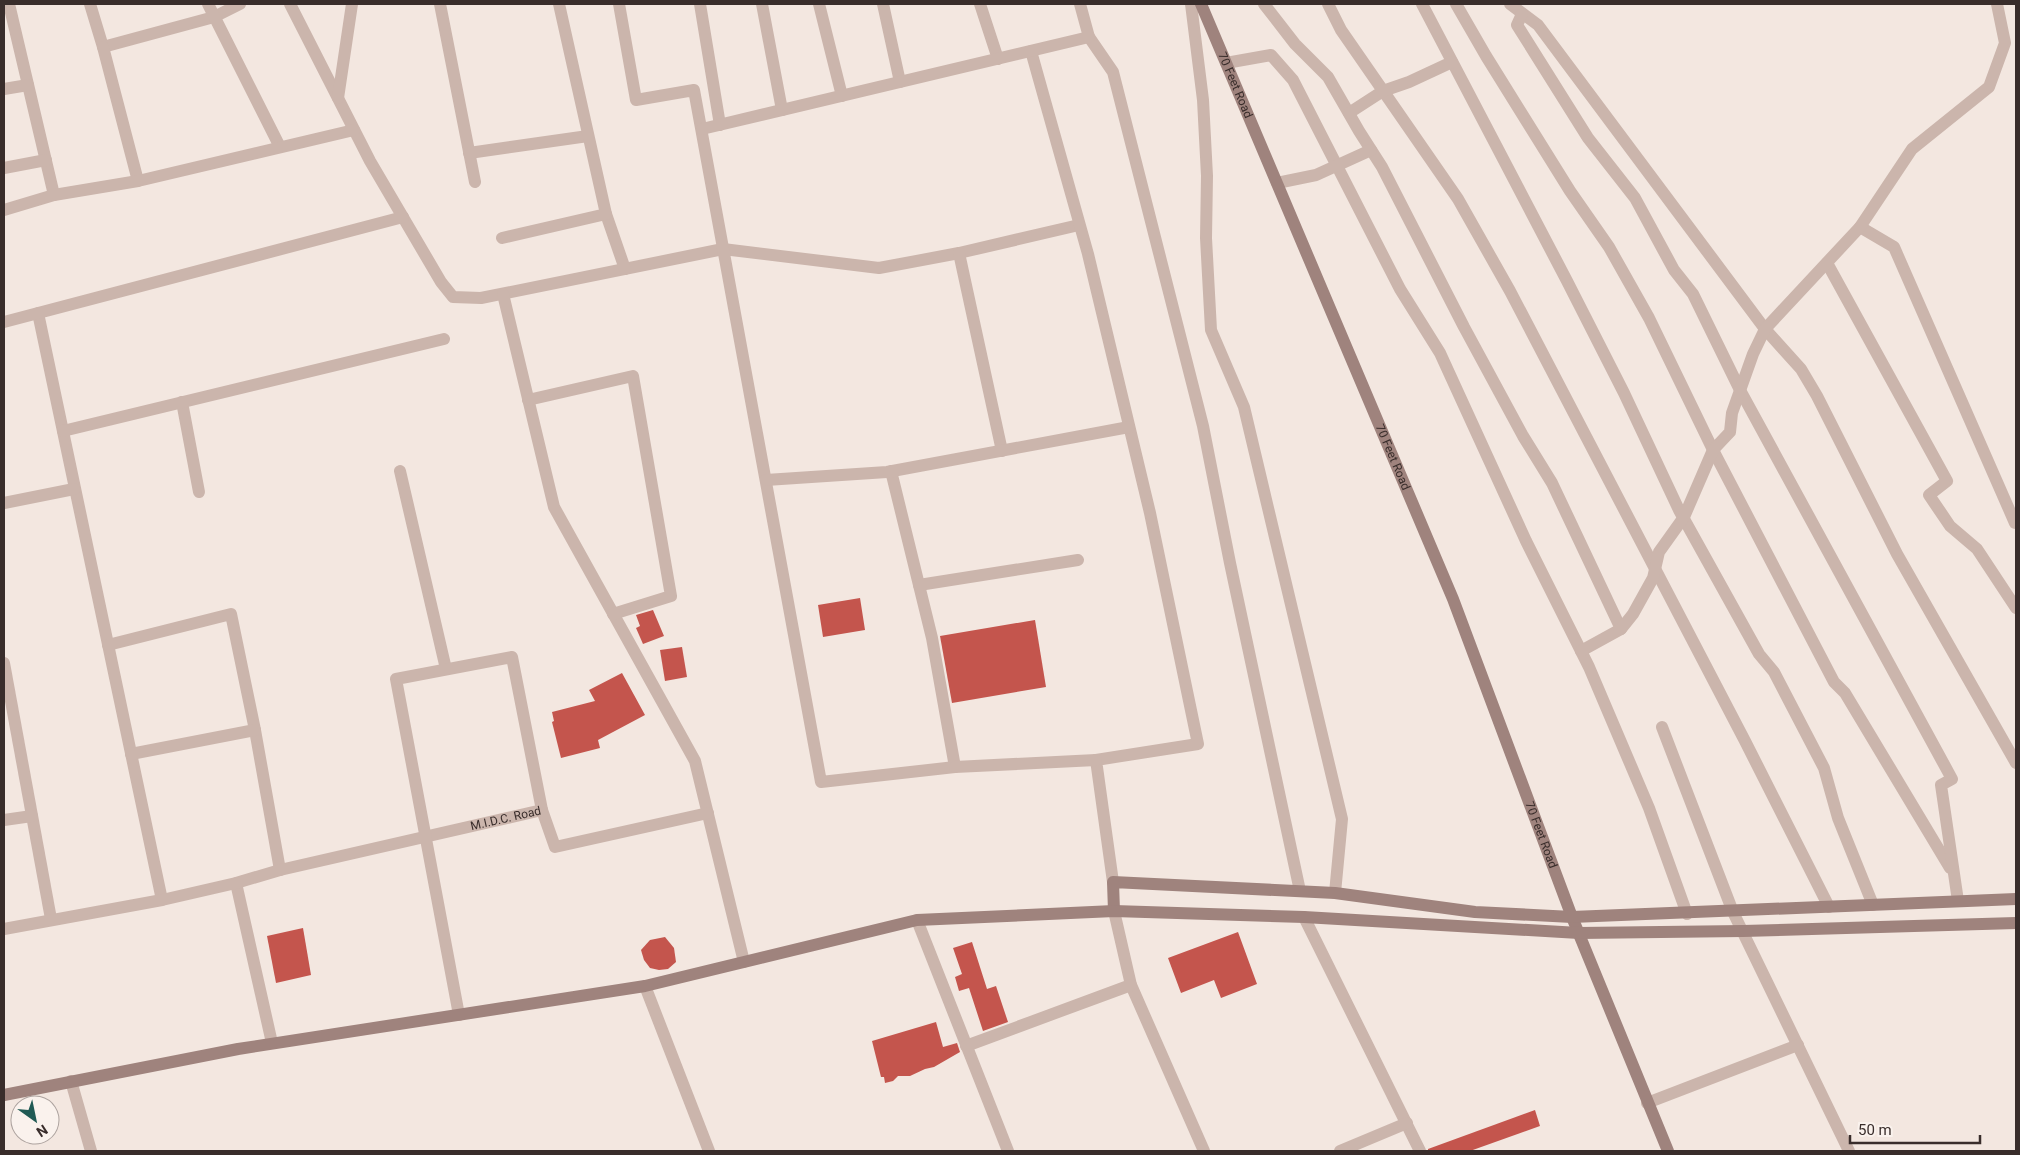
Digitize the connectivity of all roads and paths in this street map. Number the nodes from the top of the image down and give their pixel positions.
1 (90, 4) edge
2 (208, 4) edge
3 (240, 4) edge
4 (290, 4) edge
5 (352, 4) edge
6 (440, 4) edge
7 (559, 4) edge
8 (619, 4) edge
9 (700, 4) edge
10 (762, 4) edge
11 (819, 4) edge
12 (883, 4) edge
13 (980, 4) edge
14 (1080, 4) edge
15 (1191, 4) edge
16 (1201, 4) edge
17 (1264, 4) edge
18 (1328, 4) edge
19 (1422, 4) edge
20 (1456, 4) edge
21 (1510, 4) edge
22 (1997, 4) edge
23 (7, 6) edge
24 (1522, 14) junction
25 (214, 17) junction
26 (1090, 37) junction
27 (103, 47) junction
28 (1031, 51) junction
29 (998, 59) junction
30 (1452, 62) junction
31 (1226, 63) junction
32 (900, 82) junction
33 (28, 85) junction
34 (4, 89) edge
35 (1383, 91) junction
36 (842, 96) junction
37 (338, 98) junction
38 (782, 110) junction
39 (1349, 113) junction
40 (720, 125) junction
41 (702, 129) junction
42 (354, 130) junction
43 (588, 136) junction
44 (280, 147) junction
45 (1371, 150) junction
46 (469, 153) junction
47 (46, 160) junction
48 (1335, 166) junction
49 (4, 168) edge
50 (138, 181) junction
51 (475, 182) dead end
52 (1277, 183) junction
53 (54, 195) junction
54 (4, 210) edge
55 (606, 214) junction
56 (403, 218) junction
57 (1080, 225) junction
58 (1860, 227) junction
59 (502, 238) dead end
60 (723, 250) junction
61 (959, 253) junction
62 (1827, 263) junction
63 (625, 269) junction
64 (503, 294) junction
65 (38, 313) junction
66 (4, 322) edge
67 (1765, 329) junction
68 (444, 339) dead end
69 (1740, 390) junction
70 (528, 400) junction
71 (182, 402) junction
72 (1129, 427) junction
73 (63, 431) junction
74 (1002, 450) junction
75 (1713, 450) junction
76 (400, 471) dead end
77 (891, 471) junction
78 (766, 480) junction
79 (74, 488) junction
80 (199, 492) dead end
81 (4, 503) edge
82 (1684, 517) junction
83 (2016, 522) edge
84 (1078, 560) dead end
85 (1655, 570) junction
86 (918, 584) junction
87 (2016, 608) edge
88 (613, 614) junction
89 (1621, 630) junction
90 (108, 645) junction
91 (1581, 651) junction
92 (4, 663) edge
93 (446, 670) junction
94 (1662, 727) dead end
95 (255, 730) junction
96 (131, 754) junction
97 (1096, 760) junction
98 (2016, 763) edge
99 (955, 767) junction
100 (542, 810) junction
101 (708, 813) junction
102 (32, 816) junction
103 (4, 820) edge
104 (425, 836) junction
105 (280, 870) junction
106 (1953, 874) junction
107 (1113, 882) junction
108 (236, 883) junction
109 (1300, 892) junction
110 (1335, 893) junction
111 (2016, 899) edge
112 (162, 900) junction
113 (1958, 902) junction
114 (1873, 905) junction
115 (1829, 907) junction
116 (1114, 911) junction
117 (1733, 912) junction
118 (1687, 914) junction
119 (1304, 917) junction
120 (1572, 917) junction
121 (51, 919) junction
122 (917, 920) junction
123 (2016, 923) edge
124 (4, 929) edge
125 (1743, 931) junction
126 (1579, 933) junction
127 (744, 962) junction
128 (1131, 985) junction
129 (645, 986) junction
130 (459, 1014) junction
131 (272, 1043) junction
132 (1798, 1045) junction
133 (966, 1046) junction
134 (72, 1081) junction
135 (4, 1095) edge
136 (1647, 1103) junction
137 (1407, 1123) junction
138 (91, 1151) edge
139 (709, 1151) edge
140 (1008, 1151) edge
141 (1204, 1151) edge
142 (1340, 1151) edge
143 (1420, 1151) edge
144 (1668, 1151) edge
145 (1849, 1151) edge

1 - 27 street
2 - 25 street
3 - 25 street
4 - 37 street
5 - 37 street
6 - 46 street
7 - 43 street
8 - 41 street
9 - 40 street
10 - 38 street
11 - 36 street
12 - 32 street
13 - 29 street
14 - 26 street
15 - 110 street
16 - 31 main road, 70 Feet Road
17 - 39 street
18 - 35 street
19 - 30 street
20 - 75 street
21 - 24 street
22 - 58 street
23 - 33 street
24 - 67 street
24 - 69 street
25 - 27 street
25 - 44 street
26 - 28 street
26 - 109 street
27 - 50 street
28 - 29 street
28 - 57 street
29 - 32 street
30 - 35 street
30 - 82 street
31 - 48 street
31 - 52 main road, 70 Feet Road
32 - 36 street
33 - 34 street
33 - 47 street
35 - 39 street
35 - 85 street
36 - 38 street
37 - 42 street
38 - 40 street
39 - 45 street
40 - 41 street
41 - 60 street
42 - 44 street
42 - 56 street
43 - 46 street
43 - 55 street
44 - 50 street
45 - 48 street
45 - 89 street
46 - 51 street
47 - 49 street
47 - 53 street
48 - 52 street
48 - 91 street
50 - 53 street
52 - 120 main road, 70 Feet Road
53 - 54 street
55 - 59 street
55 - 63 street
56 - 64 street
56 - 65 street
57 - 61 street
57 - 72 street
58 - 62 street
58 - 83 street
60 - 61 street
60 - 63 street
60 - 78 street
61 - 74 street
62 - 67 street
62 - 87 street
63 - 64 street
64 - 70 street
65 - 66 street
65 - 73 street
67 - 69 street
67 - 98 street
68 - 71 street
69 - 75 street
69 - 106 street
70 - 88 street
70 - 88 street
71 - 73 street
71 - 80 street
72 - 74 street
72 - 97 street
73 - 79 street
74 - 77 street
75 - 82 street
75 - 106 street
76 - 93 street
77 - 78 street
77 - 86 street
78 - 99 street
79 - 81 street
79 - 90 street
82 - 85 street
82 - 114 street
84 - 86 street
85 - 89 street
85 - 115 street
86 - 99 street
88 - 101 street
89 - 91 street
90 - 95 street
90 - 96 street
91 - 118 street
92 - 102 street
93 - 100 street
93 - 104 street
94 - 117 street
95 - 96 street
95 - 105 street
96 - 112 street
97 - 99 street
97 - 107 street
100 - 101 street, M.I.D.C. Road
100 - 104 street, M.I.D.C. Road
101 - 127 street
102 - 103 street
102 - 121 street
104 - 105 street, M.I.D.C. Road
104 - 130 street
105 - 108 street, M.I.D.C. Road
106 - 113 street
107 - 109 main road
107 - 116 main road
108 - 112 street, M.I.D.C. Road
108 - 131 street
109 - 110 main road
110 - 120 main road
111 - 113 main road
112 - 121 street, M.I.D.C. Road
113 - 114 main road
114 - 115 main road
115 - 117 main road
116 - 119 main road
116 - 122 main road
116 - 128 street
117 - 118 main road
117 - 125 street
118 - 120 main road
119 - 126 main road
119 - 137 street
120 - 126 main road, 70 Feet Road
121 - 124 street, M.I.D.C. Road
122 - 127 main road
122 - 133 street
123 - 125 main road
125 - 126 main road
125 - 132 street
126 - 136 main road, 70 Feet Road
127 - 129 main road
128 - 133 street
128 - 141 street
129 - 130 main road
129 - 139 street
130 - 131 main road
131 - 134 main road
132 - 136 street
132 - 145 street
133 - 140 street
134 - 135 main road
134 - 138 street
136 - 144 main road, 70 Feet Road
137 - 142 street
137 - 143 street

